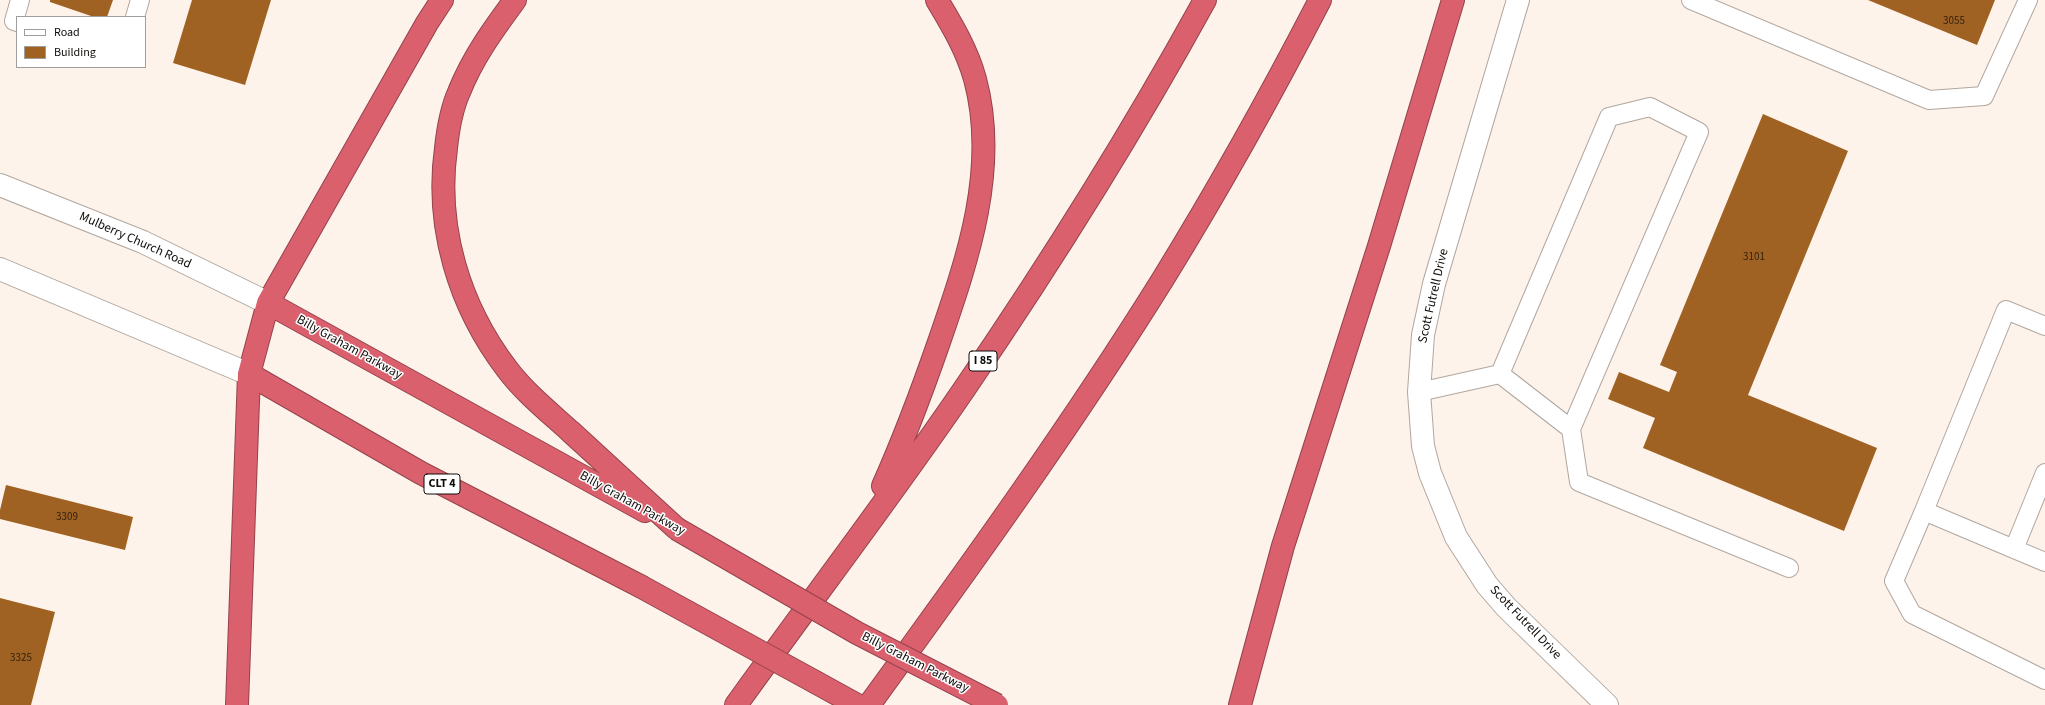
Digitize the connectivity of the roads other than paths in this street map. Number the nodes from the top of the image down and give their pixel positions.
1 (20, 0) edge
2 (140, 0) edge
3 (442, 0) edge
4 (515, 0) edge
5 (937, 0) edge
6 (1205, 0) edge
7 (1320, 0) edge
8 (1453, 0) edge
9 (1518, 0) edge
10 (1691, 0) edge
11 (2028, 0) edge
12 (135, 16) edge
13 (16, 22) edge
14 (0, 185) edge
15 (0, 269) edge
16 (268, 303) junction
17 (2045, 326) edge
18 (249, 374) junction
19 (1500, 374) junction
20 (1419, 392) junction
21 (1571, 429) junction
22 (2045, 473) edge
23 (1924, 511) junction
24 (866, 526) junction
25 (677, 529) junction
26 (2014, 549) junction
27 (2045, 562) edge
28 (1789, 568) dead end
29 (2045, 680) edge
30 (237, 705) edge
31 (736, 705) edge
32 (857, 705) edge
33 (869, 705) edge
34 (997, 705) edge
35 (1240, 705) edge
36 (1607, 705) edge

1 - 13 lane
2 - 12 lane
3 - 16 highway
4 - 25 highway
5 - 24 highway
6 - 24 highway, I 85
7 - 33 highway
8 - 35 highway
9 - 20 street, Scott Futrell Drive
10 - 11 lane
14 - 16 street, Mulberry Church Road
15 - 18 street
16 - 18 highway
16 - 25 highway, Billy Graham Parkway
17 - 23 lane
18 - 30 highway
18 - 32 highway, CLT 4, bridge
19 - 20 lane
19 - 21 lane
19 - 21 lane
20 - 36 street, Scott Futrell Drive
21 - 28 lane
22 - 26 lane
23 - 26 lane
23 - 29 lane
24 - 31 highway, I 85
25 - 34 highway, Billy Graham Parkway, bridge
26 - 27 lane

